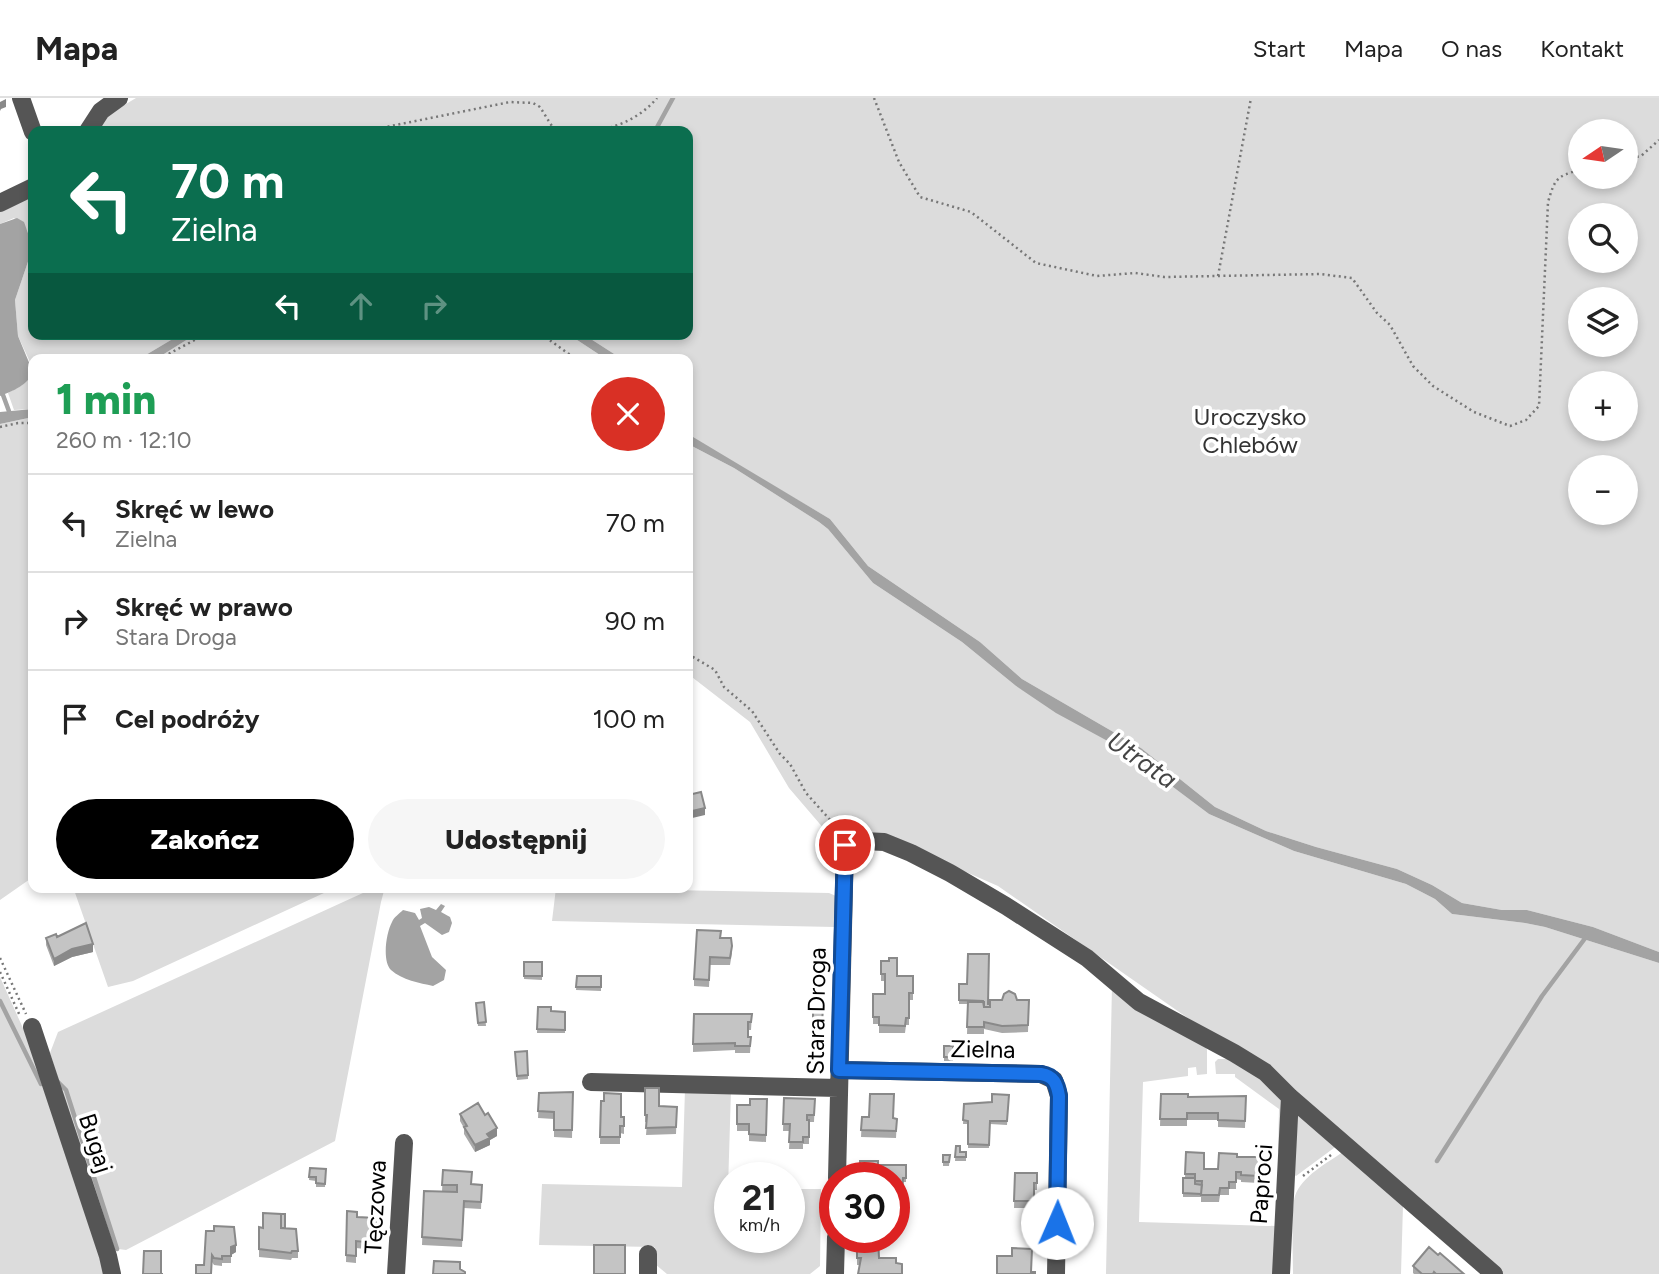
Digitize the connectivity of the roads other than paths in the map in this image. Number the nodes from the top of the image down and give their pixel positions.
1 (21, 98) edge
2 (119, 98) edge
3 (31, 126) edge
4 (91, 126) edge
5 (28, 189) edge
6 (0, 203) edge
7 (32, 1027) road end
8 (839, 1070) junction
9 (591, 1082) dead end
10 (839, 1088) junction
11 (1290, 1097) junction
12 (404, 1143) dead end
13 (837, 1162) edge
14 (836, 1253) edge
15 (648, 1254) dead end
16 (111, 1274) edge
17 (396, 1274) edge
18 (648, 1274) edge
19 (835, 1274) edge
20 (1056, 1274) edge
21 (1281, 1274) edge
22 (1494, 1274) edge

1 - 3 street
2 - 4 street
5 - 6 street
7 - 16 street, Bugaj
8 - 10 street, Stara Droga
8 - 11 street, Stara Droga
8 - 20 street, Zielna
9 - 10 street
10 - 13 street, Stara Droga
11 - 21 street, Paproci
11 - 22 street
12 - 17 street, Tęczowa
14 - 19 street
15 - 18 street

